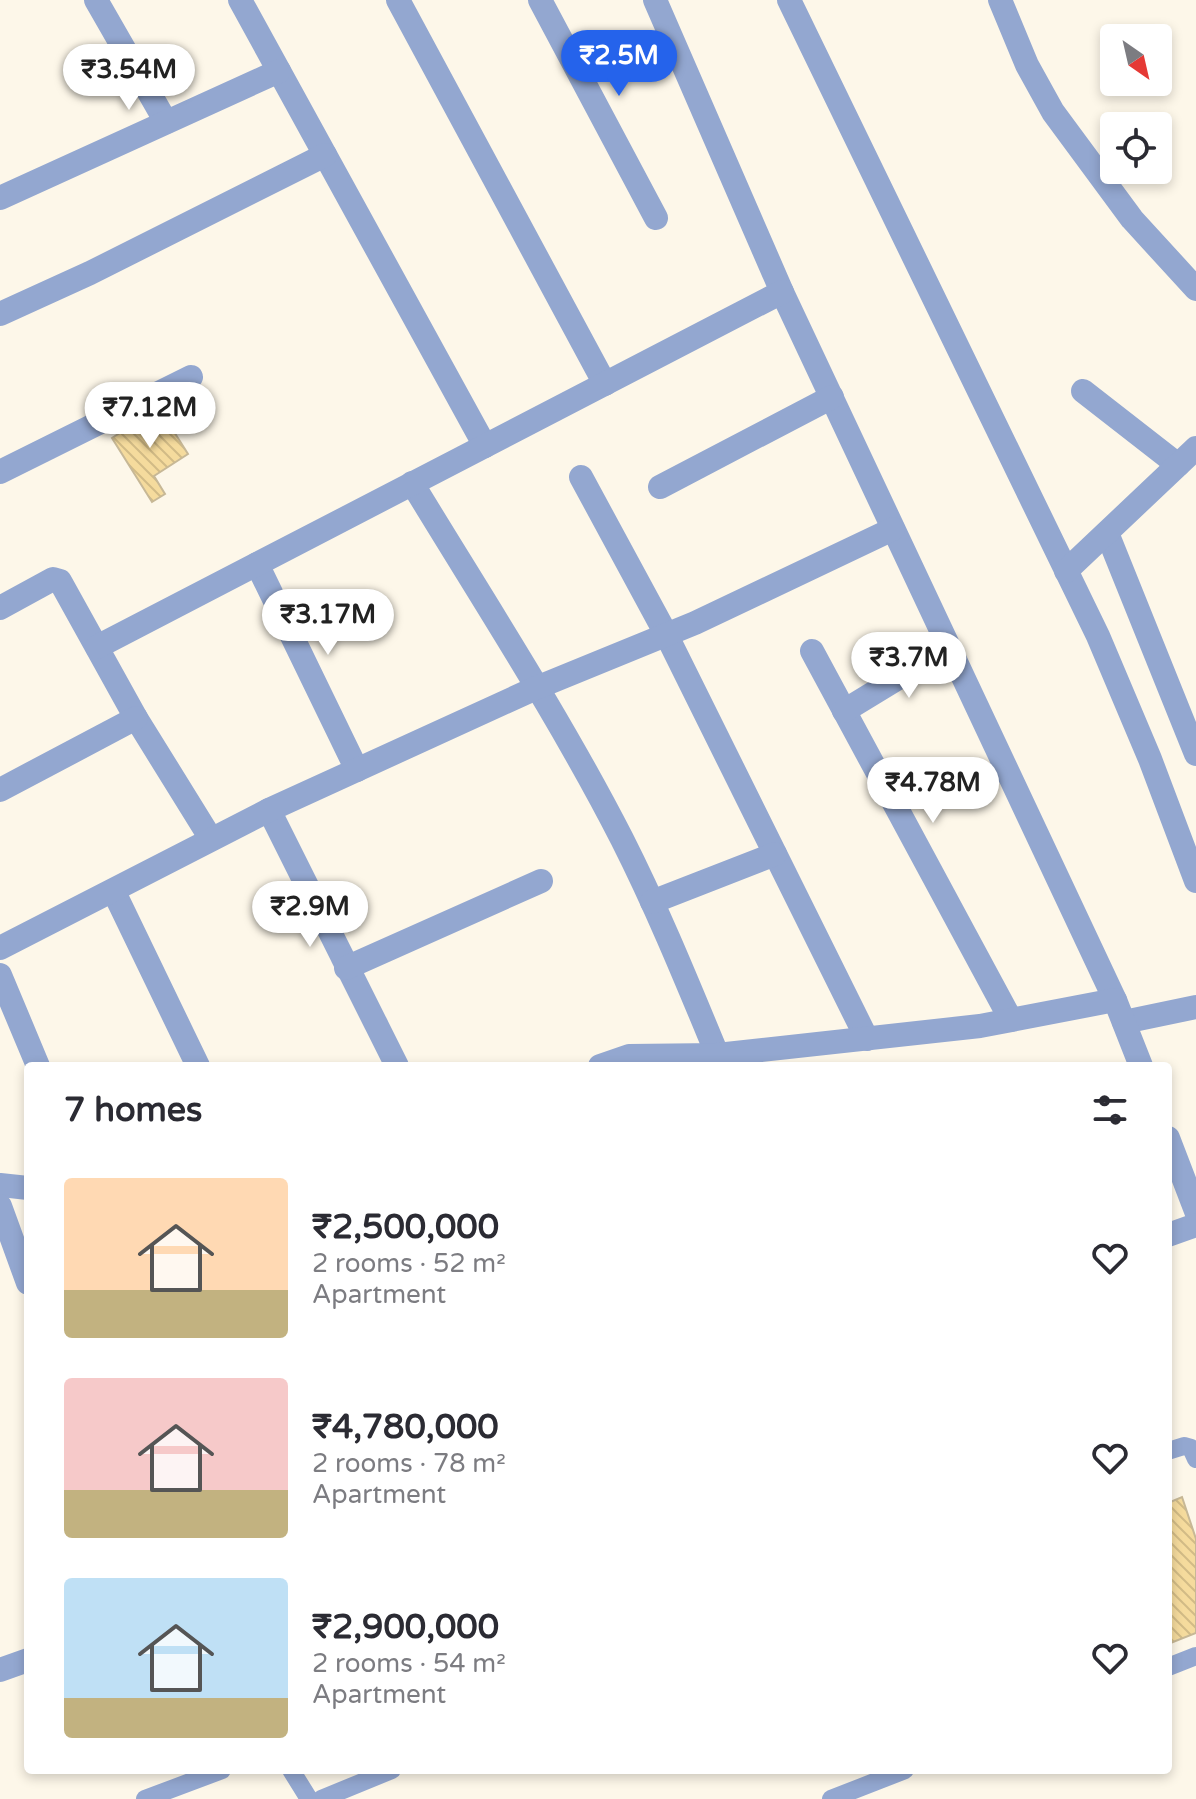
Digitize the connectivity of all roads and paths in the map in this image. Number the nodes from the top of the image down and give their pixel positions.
1 (96, 0) edge
2 (240, 0) edge
3 (398, 0) edge
4 (540, 0) edge
5 (655, 0) edge
6 (789, 0) edge
7 (1000, 0) edge
8 (279, 71) junction
9 (166, 122) junction
10 (325, 155) junction
11 (0, 198) edge
12 (656, 218) dead end
13 (1196, 289) edge
14 (782, 292) junction
15 (0, 314) edge
16 (191, 377) dead end
17 (605, 384) junction
18 (1083, 391) dead end
19 (832, 397) junction
20 (485, 446) junction
21 (1196, 448) edge
22 (1178, 465) junction
23 (0, 472) edge
24 (581, 477) dead end
25 (412, 483) junction
26 (660, 487) dead end
27 (893, 529) junction
28 (1107, 533) junction
29 (257, 564) junction
30 (1066, 571) junction
31 (1, 606) edge
32 (666, 634) junction
33 (97, 647) junction
34 (949, 647) junction
35 (812, 651) dead end
36 (536, 688) junction
37 (844, 711) junction
38 (136, 718) junction
39 (1196, 754) edge
40 (357, 770) junction
41 (0, 790) edge
42 (269, 810) junction
43 (211, 839) junction
44 (775, 854) junction
45 (541, 881) dead end
46 (1196, 881) edge
47 (114, 892) junction
48 (652, 902) junction
49 (0, 948) edge
50 (346, 968) junction
51 (0, 975) edge
52 (1196, 1007) edge
53 (1119, 1011) junction
54 (1011, 1020) junction
55 (867, 1039) junction
56 (720, 1060) edge
57 (36, 1062) edge
58 (196, 1062) edge
59 (395, 1062) edge
60 (612, 1062) edge
61 (1139, 1062) edge
62 (1172, 1148) edge
63 (0, 1185) edge
64 (24, 1188) edge
65 (0, 1206) edge
66 (1196, 1211) edge
67 (1196, 1225) edge
68 (1172, 1234) edge
69 (24, 1272) edge
70 (1172, 1450) edge
71 (1196, 1459) edge
72 (1196, 1656) edge
73 (24, 1661) edge
74 (1172, 1665) edge
75 (0, 1670) edge
76 (212, 1774) edge
77 (293, 1774) edge
78 (382, 1774) edge
79 (854, 1774) edge
80 (895, 1774) edge
81 (859, 1788) junction
82 (150, 1798) edge
83 (309, 1799) edge
84 (321, 1799) edge
85 (831, 1799) edge

1 - 9 street
2 - 8 street
3 - 17 street
4 - 12 street
5 - 14 street
6 - 30 street
7 - 13 street
8 - 9 street
8 - 10 street
9 - 11 street
10 - 15 street
10 - 20 street
14 - 17 street
14 - 19 street
16 - 23 street
17 - 20 street
18 - 22 street
19 - 26 street
19 - 27 street
20 - 25 street
21 - 22 street
22 - 28 street
24 - 32 street
25 - 29 street
25 - 36 street
27 - 32 street
27 - 34 street
28 - 30 street
28 - 39 street
29 - 33 street
29 - 40 street
30 - 46 street
31 - 33 street
32 - 36 street
32 - 44 street
33 - 38 street
34 - 37 street
34 - 53 street
35 - 37 street
36 - 40 street
36 - 48 street
37 - 54 street
38 - 41 street
38 - 43 street
40 - 42 street
42 - 43 street
42 - 50 street
43 - 47 street
44 - 48 street
44 - 55 street
45 - 50 street
47 - 49 street
47 - 58 street
48 - 56 street
50 - 59 street
51 - 57 street
52 - 53 street
53 - 54 street
53 - 61 street
54 - 55 street
55 - 56 street
56 - 60 street
62 - 66 street
63 - 64 street
65 - 69 street
67 - 68 street
70 - 71 lane
72 - 74 lane
73 - 75 street
76 - 82 lane
77 - 83 lane
78 - 84 lane
79 - 81 lane
80 - 81 lane
81 - 85 lane

